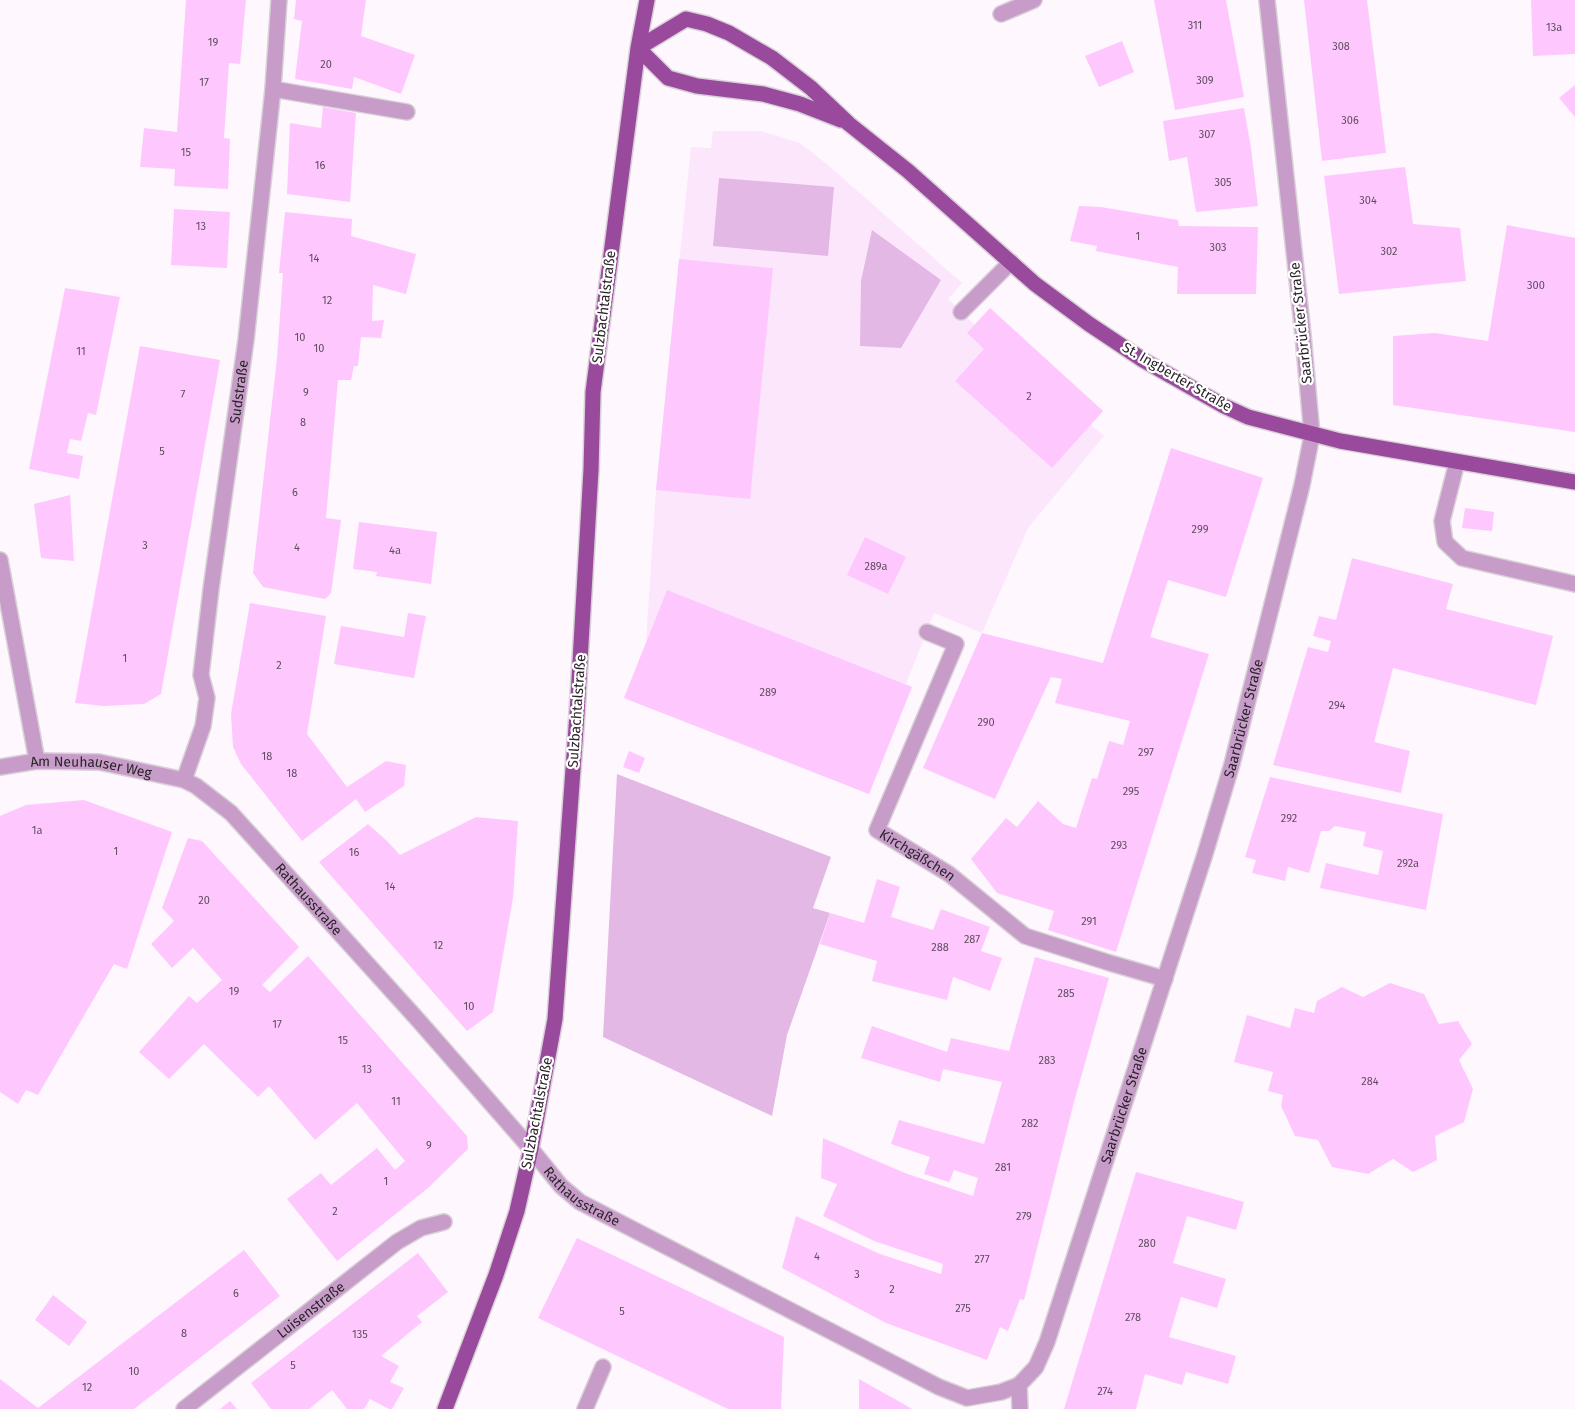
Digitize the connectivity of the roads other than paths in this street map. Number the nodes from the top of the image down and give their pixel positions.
1 (278, 0) edge
2 (647, 0) edge
3 (1034, 0) edge
4 (1267, 0) edge
5 (1001, 14) dead end
6 (638, 48) junction
7 (273, 89) junction
8 (407, 112) dead end
9 (849, 124) junction
10 (1011, 262) junction
11 (961, 312) dead end
12 (1312, 435) junction
13 (1457, 462) junction
14 (1575, 482) edge
15 (0, 560) edge
16 (1575, 584) edge
17 (927, 632) dead end
18 (36, 762) junction
19 (0, 767) edge
20 (184, 780) junction
21 (1165, 979) junction
22 (531, 1149) junction
23 (444, 1222) dead end
24 (603, 1367) dead end
25 (1019, 1385) junction
26 (184, 1409) edge
27 (445, 1409) edge
28 (586, 1409) edge
29 (1020, 1409) edge

1 - 7 street, Sudstraße
2 - 6 main road, Sulzbachtalstraße
3 - 5 street
4 - 12 street, Saarbrücker Straße
6 - 9 main road, St. Ingberter Straße
6 - 9 main road, St. Ingberter Straße
6 - 22 main road, Sulzbachtalstraße
7 - 8 street
7 - 20 street, Sudstraße
9 - 10 main road, St. Ingberter Straße
10 - 11 street
10 - 12 main road, St. Ingberter Straße
12 - 13 main road, St. Ingberter Straße
12 - 21 street, Saarbrücker Straße
13 - 14 main road, St. Ingberter Straße
13 - 16 street
15 - 18 street
17 - 21 street, Kirchgäßchen
18 - 19 street, Am Neuhauser Weg
18 - 20 street, Am Neuhauser Weg
20 - 22 street, Rathausstraße
21 - 25 street, Saarbrücker Straße
22 - 25 street, Rathausstraße
22 - 27 main road, Sulzbachtalstraße
23 - 26 street, Luisenstraße
24 - 28 street
25 - 29 street

